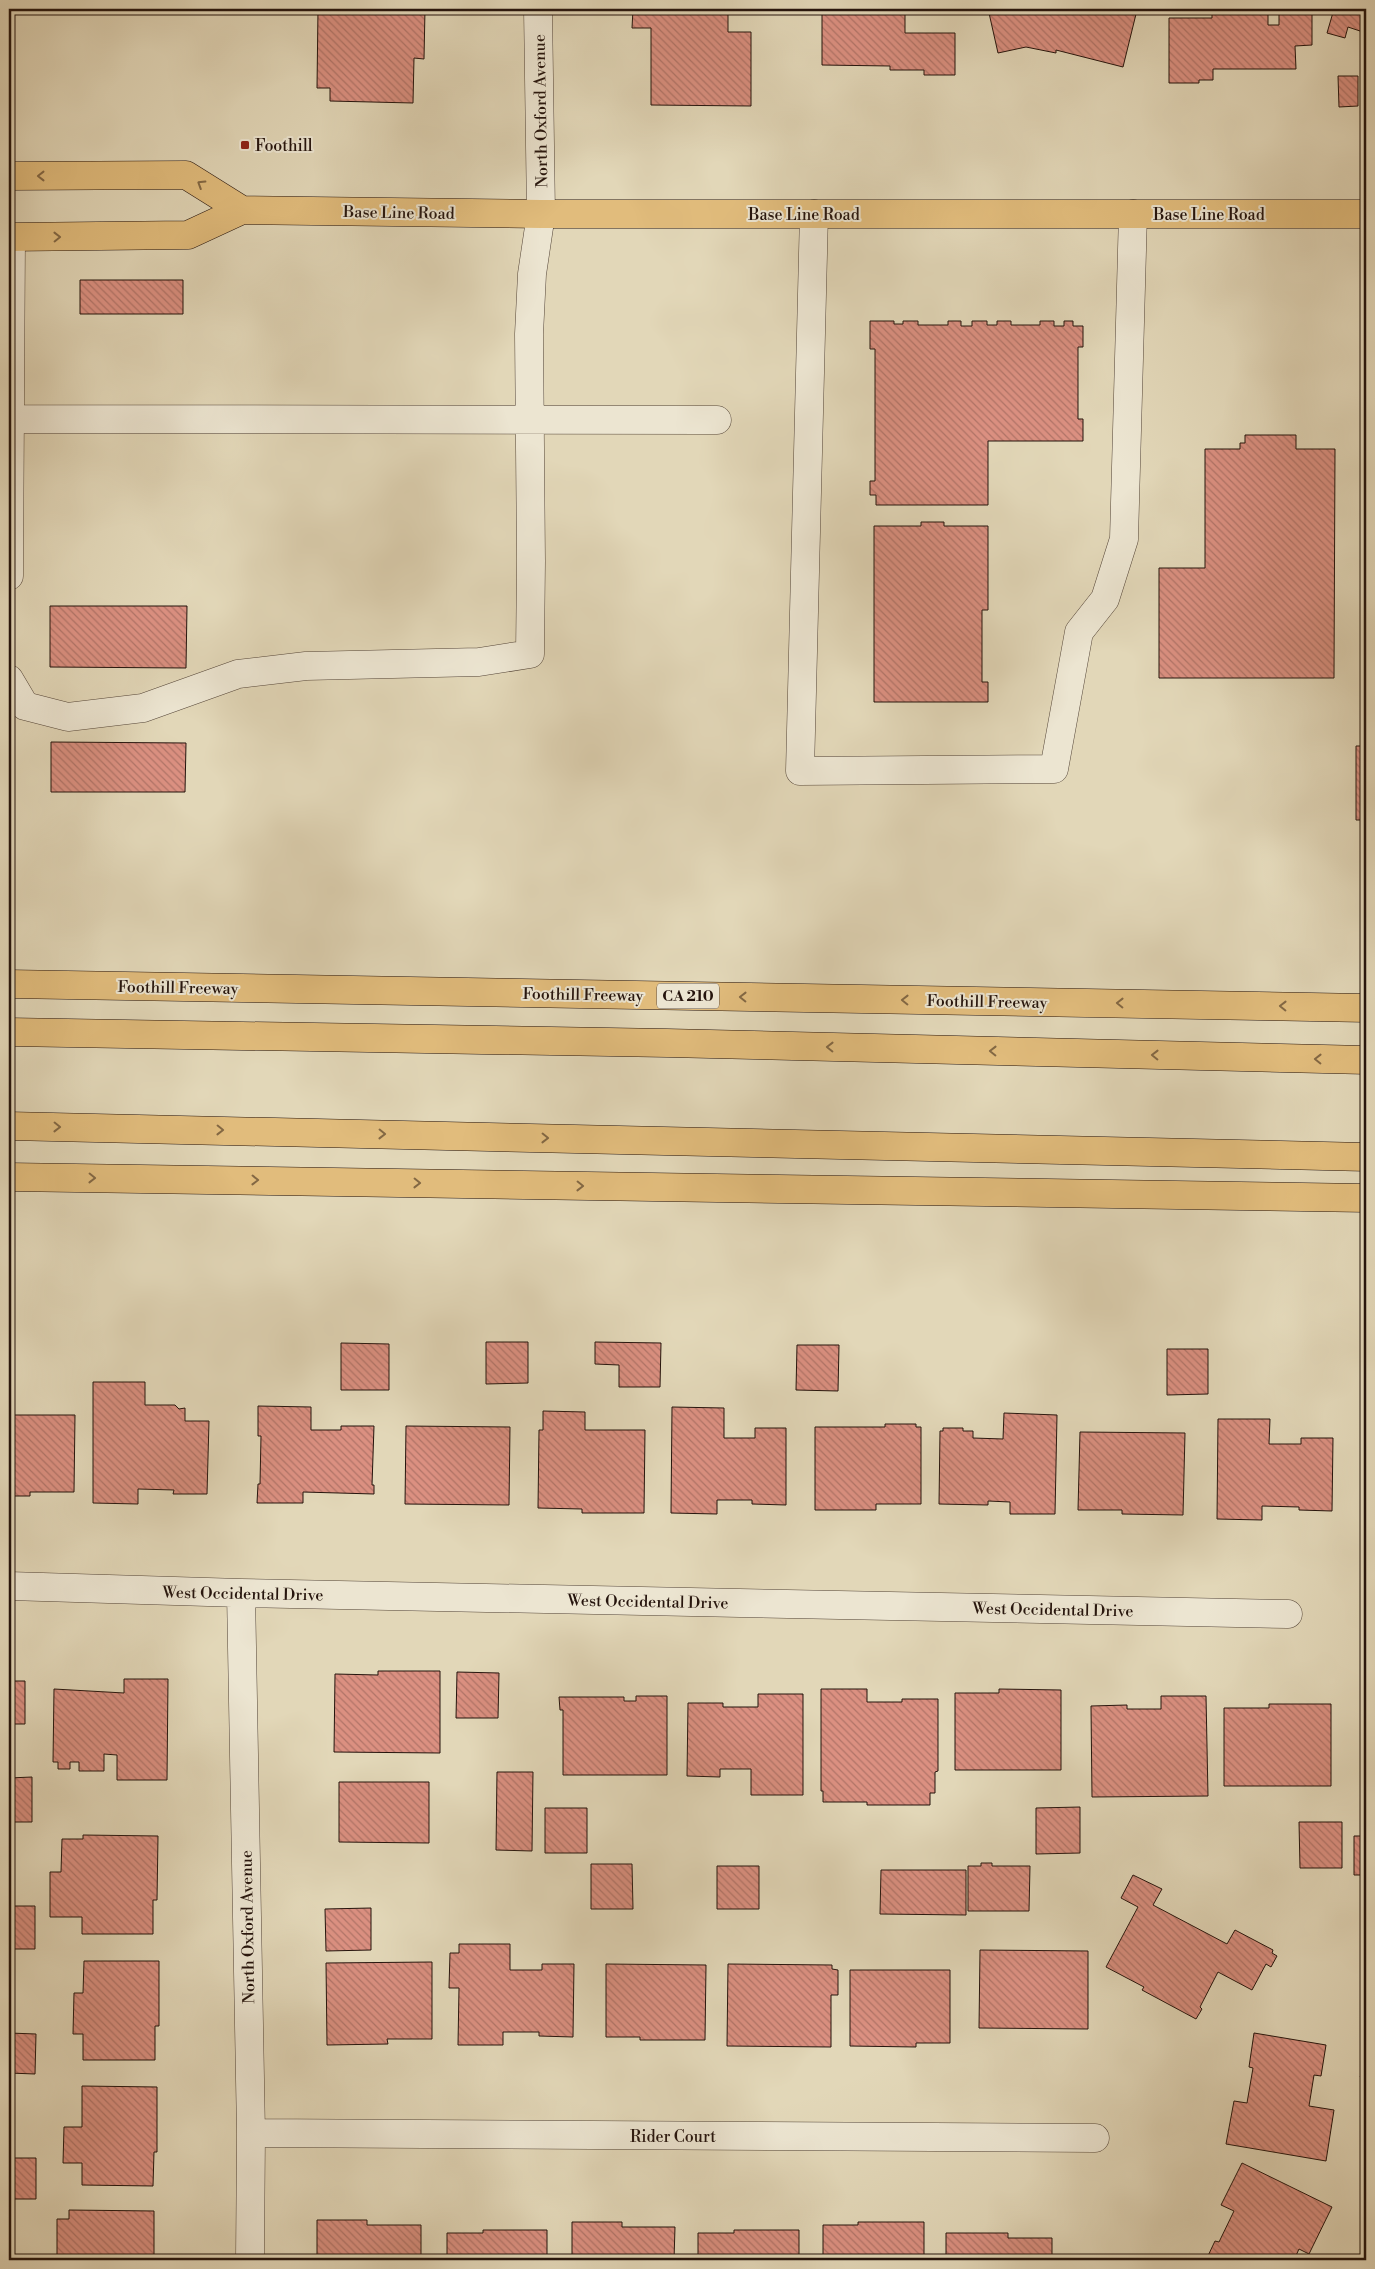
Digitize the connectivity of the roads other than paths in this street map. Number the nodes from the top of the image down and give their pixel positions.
1 (538, 9) edge
2 (9, 176) edge
3 (242, 210) junction
4 (541, 214) junction
5 (814, 214) junction
6 (1133, 214) junction
7 (1366, 214) edge
8 (10, 237) edge
9 (10, 419) junction
10 (530, 420) junction
11 (717, 420) dead end
12 (9, 576) edge
13 (9, 679) edge
14 (9, 984) edge
15 (1366, 1008) edge
16 (9, 1032) edge
17 (1366, 1060) edge
18 (9, 1126) edge
19 (1366, 1157) edge
20 (9, 1176) edge
21 (1366, 1198) edge
22 (9, 1586) edge
23 (241, 1593) junction
24 (1288, 1614) dead end
25 (251, 2134) junction
26 (1095, 2138) dead end
27 (250, 2260) edge

1 - 4 street, North Oxford Avenue
3 -> 2 main road
3 - 4 main road, Base Line Road
8 -> 3 main road, Base Line Road
4 - 5 main road, Base Line Road
4 - 10 street, North Oxford Avenue
5 - 6 main road, Base Line Road
5 - 6 street
6 - 7 main road, Base Line Road
8 - 9 street
9 - 10 street
9 - 12 street
10 - 11 street
10 - 13 street, North Oxford Avenue
15 -> 14 main road, Foothill Freeway / CA 210
17 -> 16 main road
18 -> 19 main road
20 -> 21 main road
22 - 23 street, West Occidental Drive
23 - 24 street, West Occidental Drive
23 - 25 street, North Oxford Avenue
25 - 26 street, Rider Court
25 - 27 street, North Oxford Avenue

